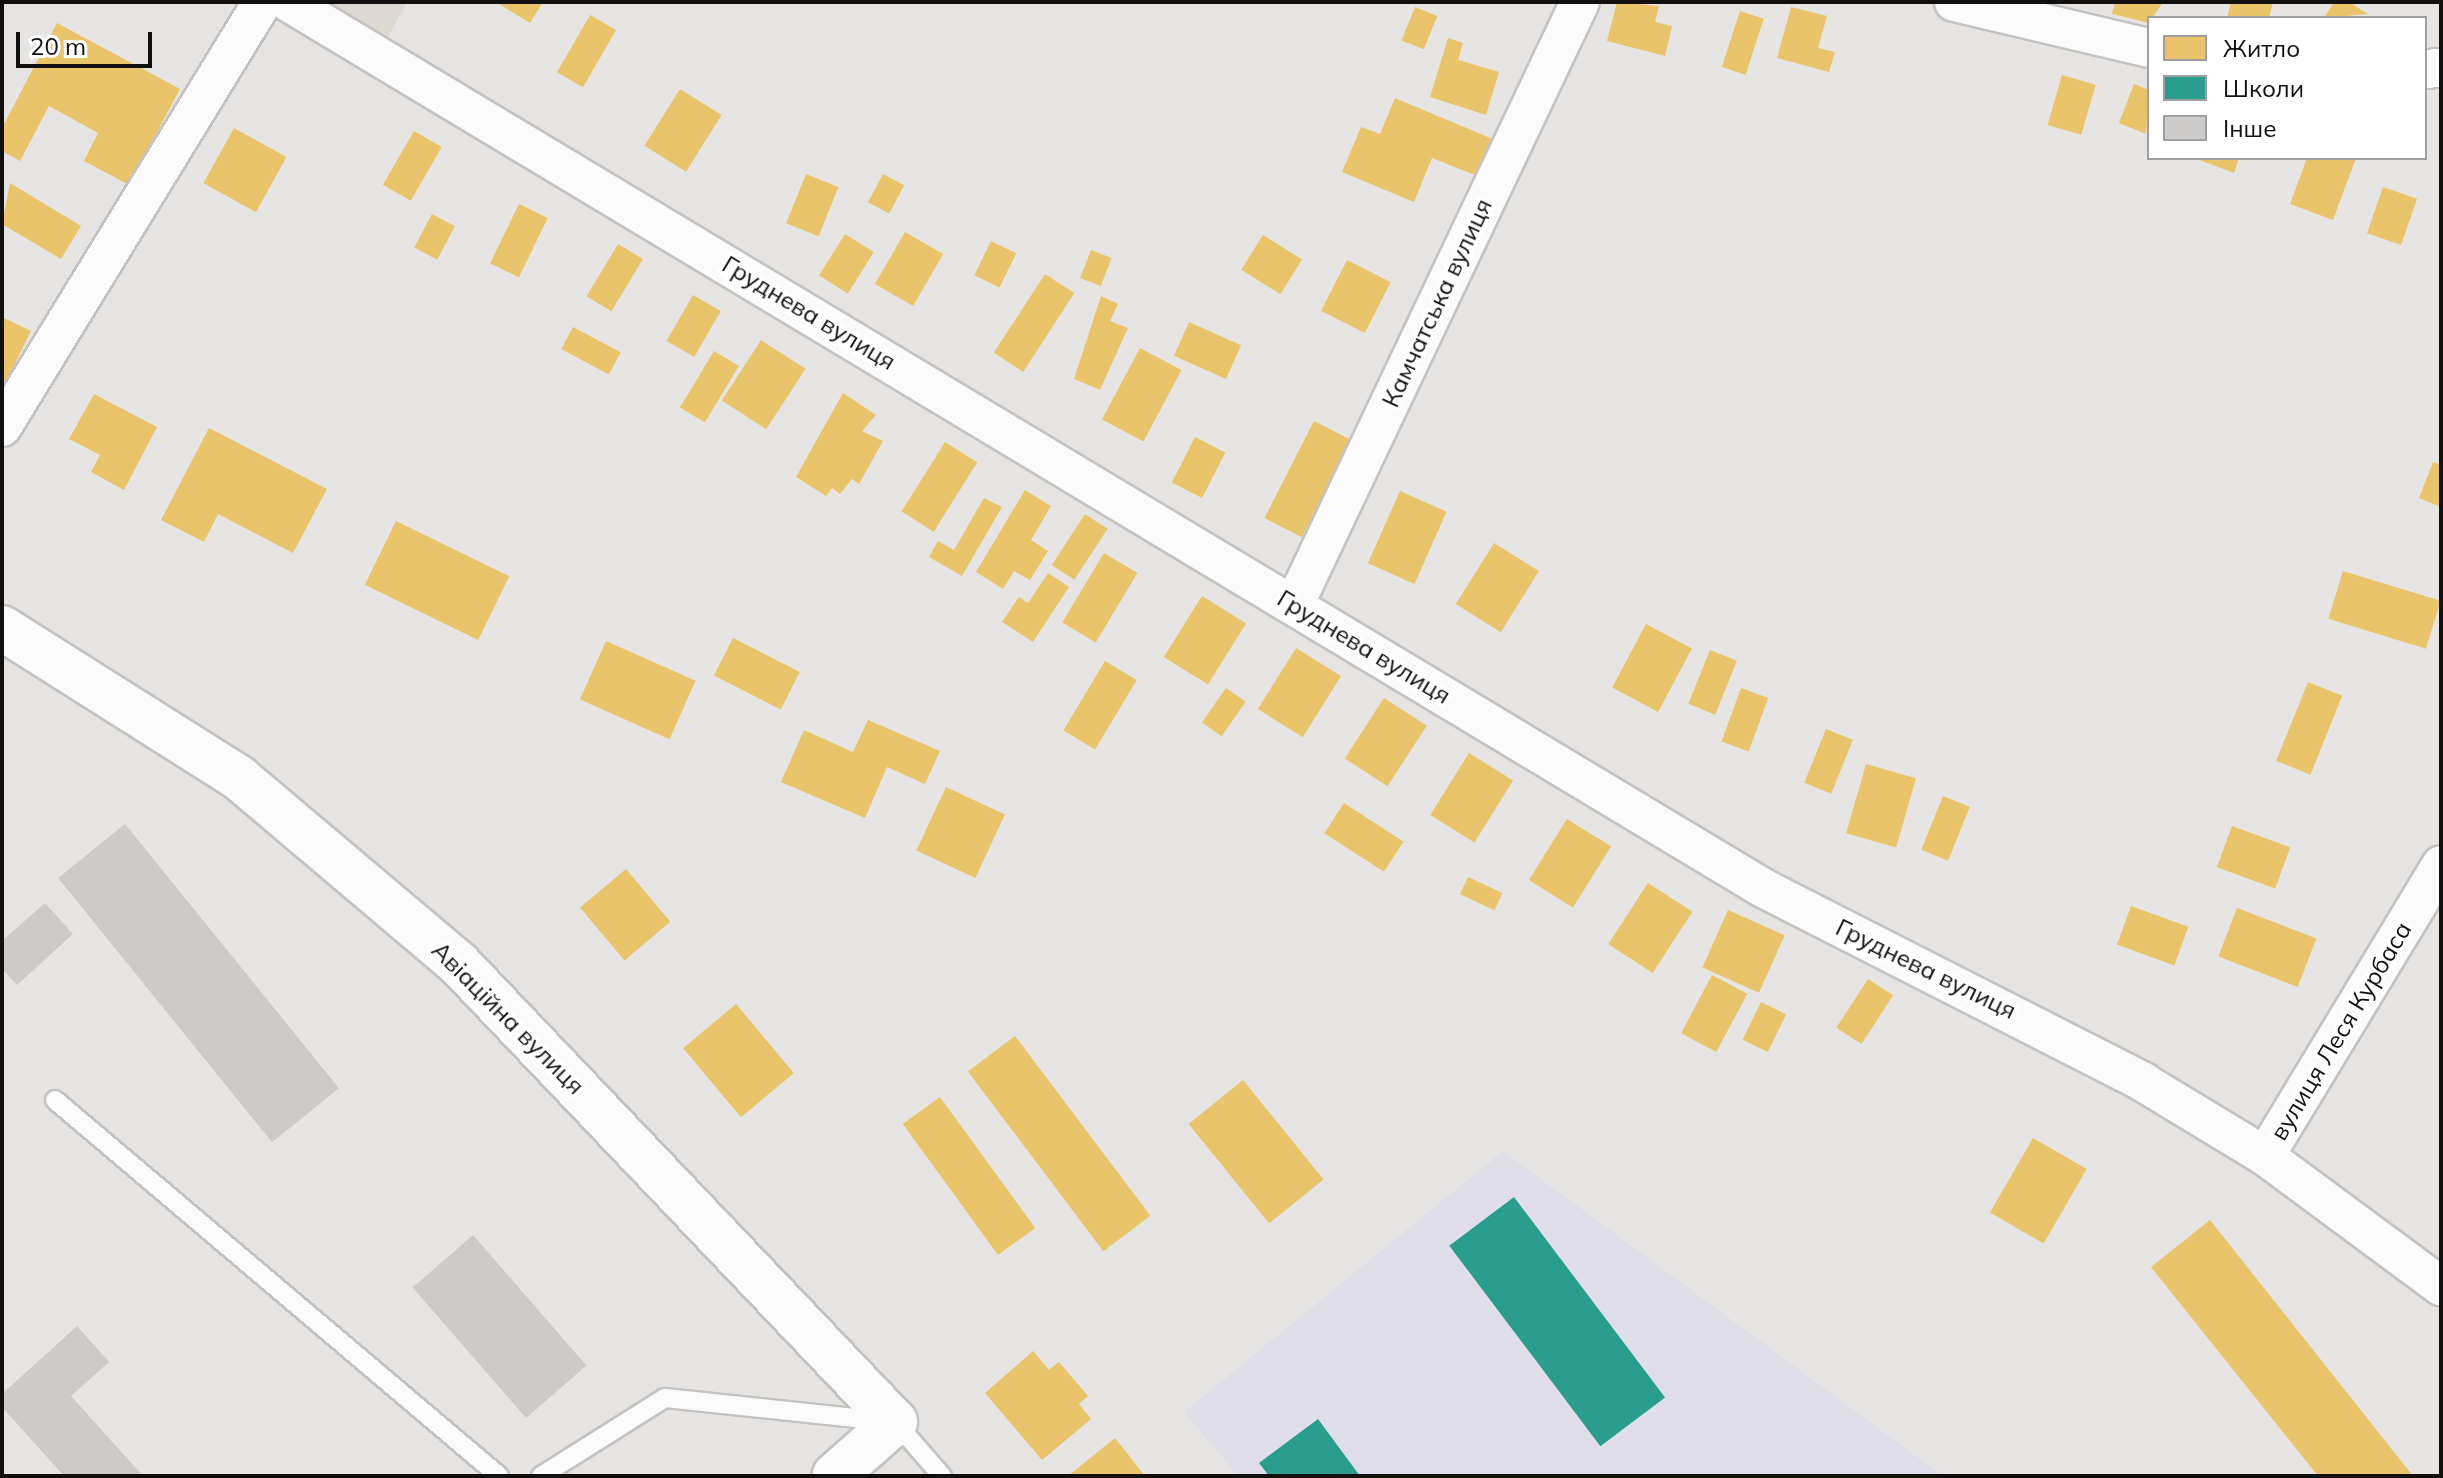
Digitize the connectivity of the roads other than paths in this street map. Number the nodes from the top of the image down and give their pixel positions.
1 (262, 2) edge
2 (288, 2) edge
3 (1580, 2) edge
4 (1954, 2) edge
5 (2147, 48) edge
6 (2, 427) edge
7 (1294, 605) junction
8 (2, 628) edge
9 (2441, 865) edge
10 (55, 1100) dead end
11 (2265, 1156) junction
12 (2441, 1286) edge
13 (895, 1422) junction
14 (499, 1476) edge
15 (541, 1476) edge
16 (834, 1476) edge
17 (942, 1476) edge

1 - 6 street
2 - 7 street, Груднева вулиця
3 - 7 street, Камчатська вулиця
4 - 5 street
7 - 11 street, Груднева вулиця
8 - 13 street, Авіаційна вулиця
9 - 11 street, вулиця Леся Курбаса
10 - 14 lane
11 - 12 street, Груднева вулиця
13 - 15 lane
13 - 16 street
13 - 17 lane

